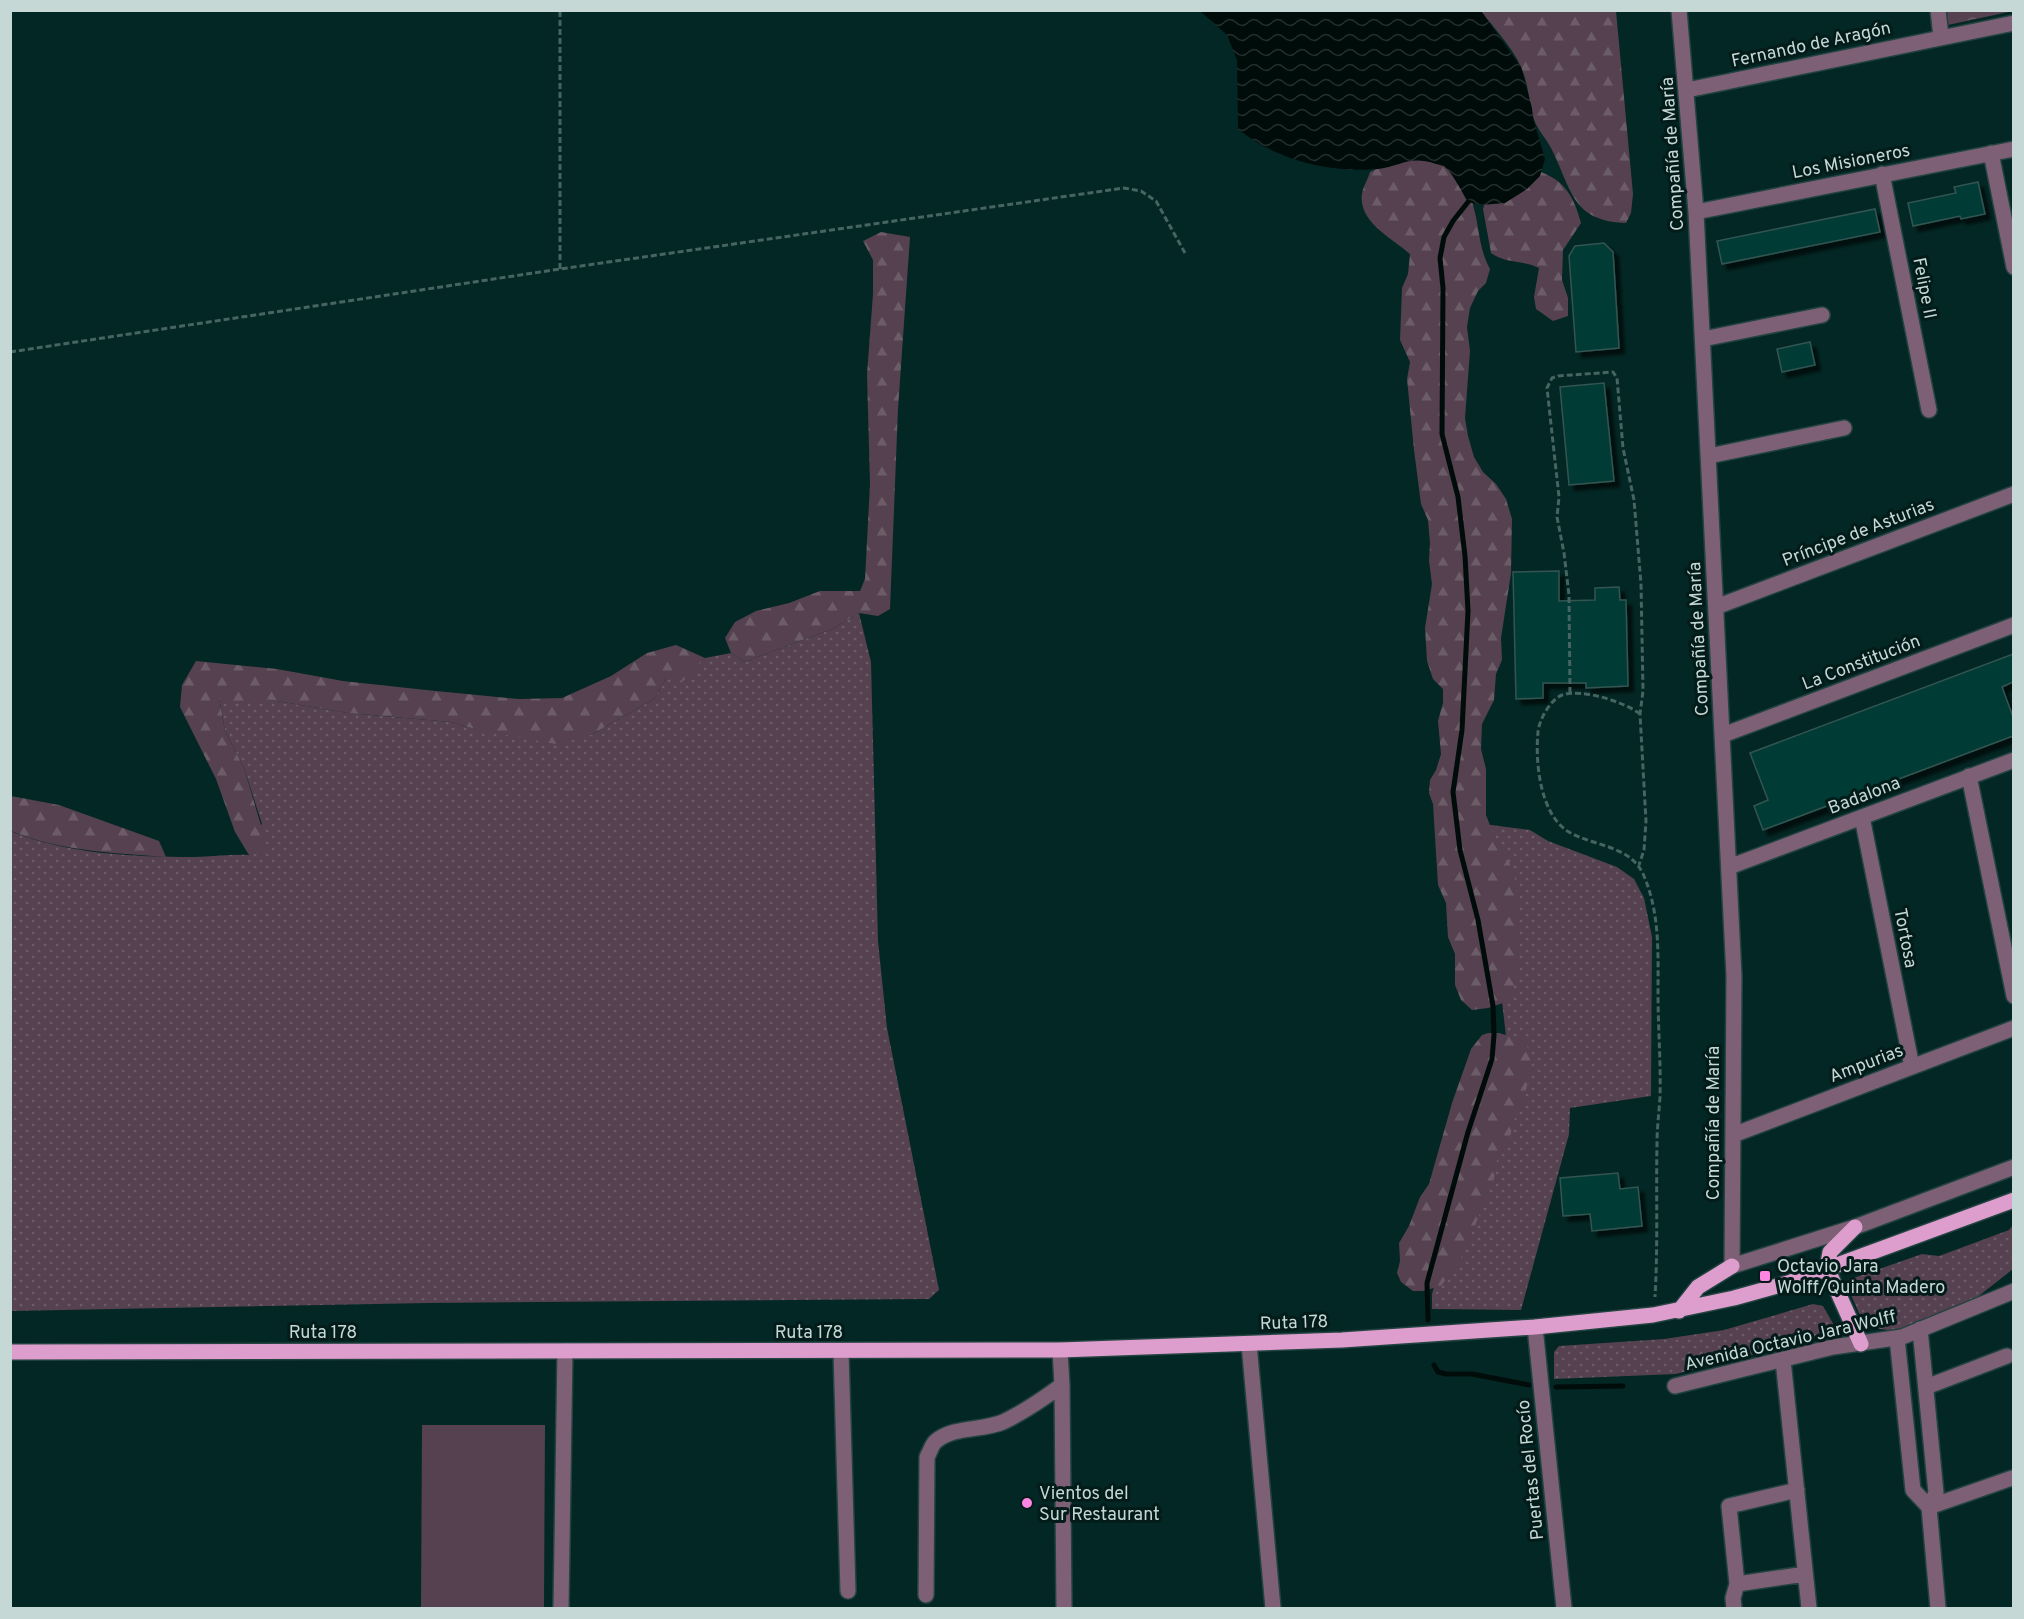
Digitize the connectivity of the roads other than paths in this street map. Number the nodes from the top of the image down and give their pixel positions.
1 (1680, 10) edge
2 (1938, 10) edge
3 (2013, 22) edge
4 (1941, 38) junction
5 (1687, 90) junction
6 (2013, 149) edge
7 (1990, 153) junction
8 (1882, 174) junction
9 (1696, 212) junction
10 (2013, 267) edge
11 (1822, 315) dead end
12 (1702, 339) junction
13 (1929, 410) dead end
14 (1844, 428) dead end
15 (1708, 456) junction
16 (2013, 494) edge
17 (1716, 607) junction
18 (2013, 625) edge
19 (1723, 735) junction
20 (2013, 760) edge
21 (1969, 776) junction
22 (1862, 817) junction
23 (1729, 867) junction
24 (2013, 996) edge
25 (2013, 1028) edge
26 (1912, 1067) junction
27 (1732, 1135) junction
28 (2013, 1167) edge
29 (2013, 1200) edge
30 (1856, 1227) junction
31 (1732, 1266) junction
32 (1827, 1268) junction
33 (2013, 1291) edge
34 (1679, 1311) junction
35 (1535, 1328) junction
36 (1920, 1329) junction
37 (1897, 1338) junction
38 (1249, 1344) junction
39 (1861, 1344) junction
40 (1060, 1350) junction
41 (565, 1351) junction
42 (10, 1352) edge
43 (841, 1352) junction
44 (2007, 1356) dead end
45 (1783, 1360) junction
46 (1062, 1385) junction
47 (1675, 1386) dead end
48 (1926, 1387) junction
49 (1931, 1438) junction
50 (1907, 1441) junction
51 (2012, 1478) dead end
52 (1797, 1490) junction
53 (1929, 1507) junction
54 (1805, 1574) junction
55 (1737, 1584) junction
56 (848, 1590) dead end
57 (926, 1596) dead end
58 (561, 1608) edge
59 (1064, 1608) edge
60 (1273, 1608) edge
61 (1564, 1608) edge
62 (1734, 1608) edge
63 (1809, 1608) edge
64 (1938, 1608) edge

1 - 5 street, Compañía de María
2 - 4 street
3 - 4 street, Fernando de Aragón
4 - 5 street, Fernando de Aragón
5 - 9 street, Compañía de María
6 - 7 street, Los Misioneros
7 - 8 street, Los Misioneros
7 - 10 street
8 - 9 street, Los Misioneros
8 - 13 street, Felipe II
9 - 12 street, Compañía de María
11 - 12 street
12 - 15 street, Compañía de María
14 - 15 street
15 - 17 street, Compañía de María
16 - 17 street, Príncipe de Asturias
17 - 19 street, Compañía de María
18 - 19 street, La Constitución
19 - 23 street, Compañía de María
20 - 21 street, Badalona
21 - 22 street, Badalona
21 - 24 street
22 - 23 street, Badalona
22 - 26 street, Tortosa
23 - 27 street, Compañía de María
25 - 26 street, Ampurias
26 - 27 street, Ampurias
27 - 31 street, Compañía de María
28 - 30 street
29 - 32 main road
30 - 31 street
30 - 32 main road
31 - 34 main road
32 - 34 main road
32 - 39 main road
33 - 36 street, Avenida Octavio Jara Wolff
34 - 35 main road, Ruta 178
35 - 38 main road, Ruta 178
35 - 61 street, Puertas del Rocío
36 - 37 street, Avenida Octavio Jara Wolff
36 - 48 street
37 - 39 street, Avenida Octavio Jara Wolff
37 - 50 street
38 - 40 main road, Ruta 178
38 - 60 street
39 - 45 street, Avenida Octavio Jara Wolff
40 - 43 main road, Ruta 178
40 - 46 street
41 - 42 main road, Ruta 178
41 - 43 main road, Ruta 178
41 - 58 street
43 - 56 street
44 - 48 street
45 - 47 street, Avenida Octavio Jara Wolff
45 - 52 street
46 - 57 street
46 - 59 street
48 - 49 street
49 - 50 street
49 - 53 street
50 - 53 street
51 - 53 street
52 - 54 street
52 - 55 street
53 - 64 street
54 - 55 street
54 - 63 street
55 - 62 street

